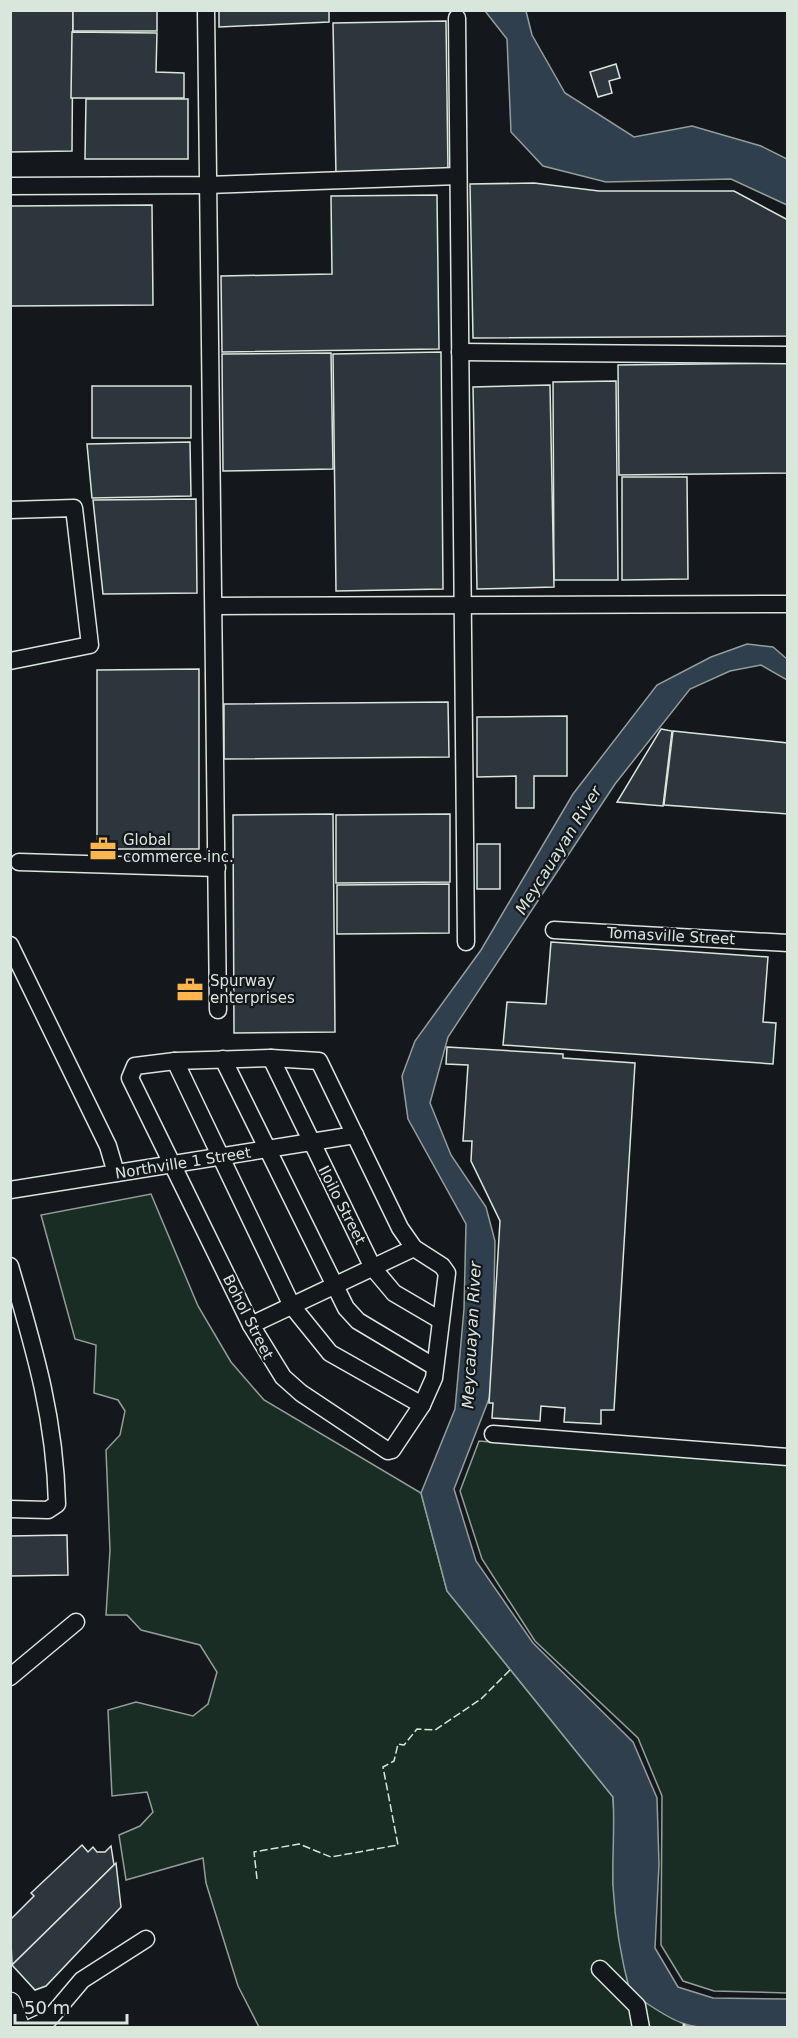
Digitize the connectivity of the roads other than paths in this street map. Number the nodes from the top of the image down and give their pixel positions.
1 (206, 10) edge
2 (457, 18) dead end
3 (459, 176) junction
4 (208, 185) junction
5 (10, 186) edge
6 (460, 352) junction
7 (788, 355) edge
8 (10, 510) edge
9 (788, 604) edge
10 (463, 605) junction
11 (214, 606) junction
12 (10, 661) edge
13 (19, 862) dead end
14 (217, 868) junction
15 (554, 930) dead end
16 (466, 942) dead end
17 (788, 942) edge
18 (10, 945) edge
19 (218, 1010) dead end
20 (271, 1058) junction
21 (223, 1059) junction
22 (175, 1061) junction
23 (355, 1136) junction
24 (310, 1143) junction
25 (268, 1149) junction
26 (220, 1157) junction
27 (172, 1164) junction
28 (116, 1173) junction
29 (10, 1190) edge
30 (414, 1248) junction
31 (10, 1266) edge
32 (373, 1268) junction
33 (333, 1286) junction
34 (292, 1306) junction
35 (440, 1320) junction
36 (251, 1325) junction
37 (435, 1367) junction
38 (422, 1405) junction
39 (493, 1434) dead end
40 (788, 1457) edge
41 (10, 1509) edge
42 (76, 1622) dead end
43 (10, 1677) edge
44 (146, 1939) dead end
45 (600, 1969) dead end
46 (10, 2003) edge
47 (19, 2028) edge
48 (30, 2028) edge
49 (641, 2028) edge

1 - 4 street
2 - 3 street
3 - 4 street
3 - 6 street
4 - 5 street
4 - 11 street
6 - 7 street
6 - 10 street
8 - 12 street
9 - 10 street
10 - 11 street
10 - 16 street
11 - 14 street
13 - 14 street
14 - 19 street
15 - 17 street, Tomasville Street
18 - 28 street
20 - 21 street
20 - 23 street
20 - 24 street, Iloilo Street
21 - 22 street
21 - 25 street
22 - 26 street
22 - 27 street, Bohol Street
23 - 24 street, Northville 1 Street
23 - 30 street
24 - 25 street, Northville 1 Street
24 - 32 street, Iloilo Street
25 - 26 street, Northville 1 Street
25 - 33 street
26 - 27 street, Northville 1 Street
26 - 34 street
27 - 28 street, Northville 1 Street
27 - 36 street, Bohol Street
28 - 29 street, Northville 1 Street
30 - 32 street
30 - 35 street
31 - 41 street
32 - 33 street
32 - 35 street, Iloilo Street
33 - 34 street
33 - 37 street
34 - 36 street
34 - 38 street
35 - 37 street
36 - 38 street, Bohol Street
37 - 38 street
39 - 40 street
42 - 43 street
44 - 48 street
45 - 49 street
46 - 47 main road

